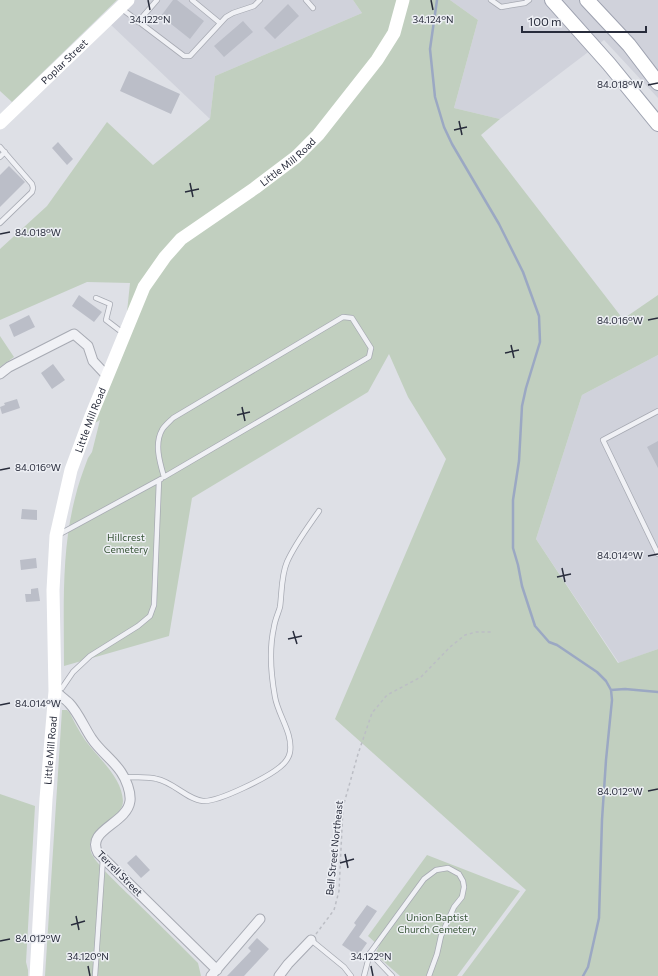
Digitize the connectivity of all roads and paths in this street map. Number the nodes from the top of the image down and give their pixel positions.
1 (157, 0) edge
2 (192, 0) edge
3 (260, 0) edge
4 (306, 0) edge
5 (402, 0) edge
6 (491, 0) edge
7 (528, 0) edge
8 (552, 0) edge
9 (587, 0) edge
10 (125, 4) edge
11 (313, 8) dead end
12 (138, 22) junction
13 (220, 23) junction
14 (658, 83) edge
15 (0, 123) edge
16 (658, 124) edge
17 (0, 147) edge
18 (5, 152) junction
19 (0, 157) edge
20 (0, 223) edge
21 (96, 298) dead end
22 (124, 334) junction
23 (0, 374) edge
24 (107, 376) junction
25 (658, 411) edge
26 (162, 479) junction
27 (319, 510) dead end
28 (56, 536) junction
29 (658, 554) edge
30 (493, 632) dead end
31 (55, 691) junction
32 (124, 777) junction
33 (103, 858) junction
34 (260, 919) dead end
35 (311, 940) junction
36 (370, 954) junction
37 (214, 973) edge
38 (36, 976) edge
39 (95, 976) edge
40 (279, 976) edge
41 (351, 976) edge
42 (364, 976) edge
43 (392, 976) edge
44 (429, 976) edge

1 - 12 lane
2 - 13 lane
3 - 13 lane
4 - 11 lane
5 - 22 street, Little Mill Road
6 - 7 lane
8 - 16 main road
9 - 14 main road
10 - 12 lane
10 - 15 street, Poplar Street
12 - 13 lane
17 - 18 lane
18 - 19 lane
18 - 20 lane
21 - 22 lane
22 - 24 street, Little Mill Road
23 - 24 street
24 - 28 street, Little Mill Road
25 - 29 lane
26 - 26 lane
26 - 28 lane
26 - 31 lane
27 - 32 lane
28 - 31 street, Little Mill Road
30 - 35 path, Bell Street Northeast
31 - 32 street, Terrell Street
31 - 38 street, Little Mill Road
32 - 33 street, Terrell Street
33 - 37 street, Terrell Street
33 - 39 lane
34 - 37 street
35 - 40 street
35 - 41 lane
36 - 42 lane
36 - 43 lane
36 - 44 lane

